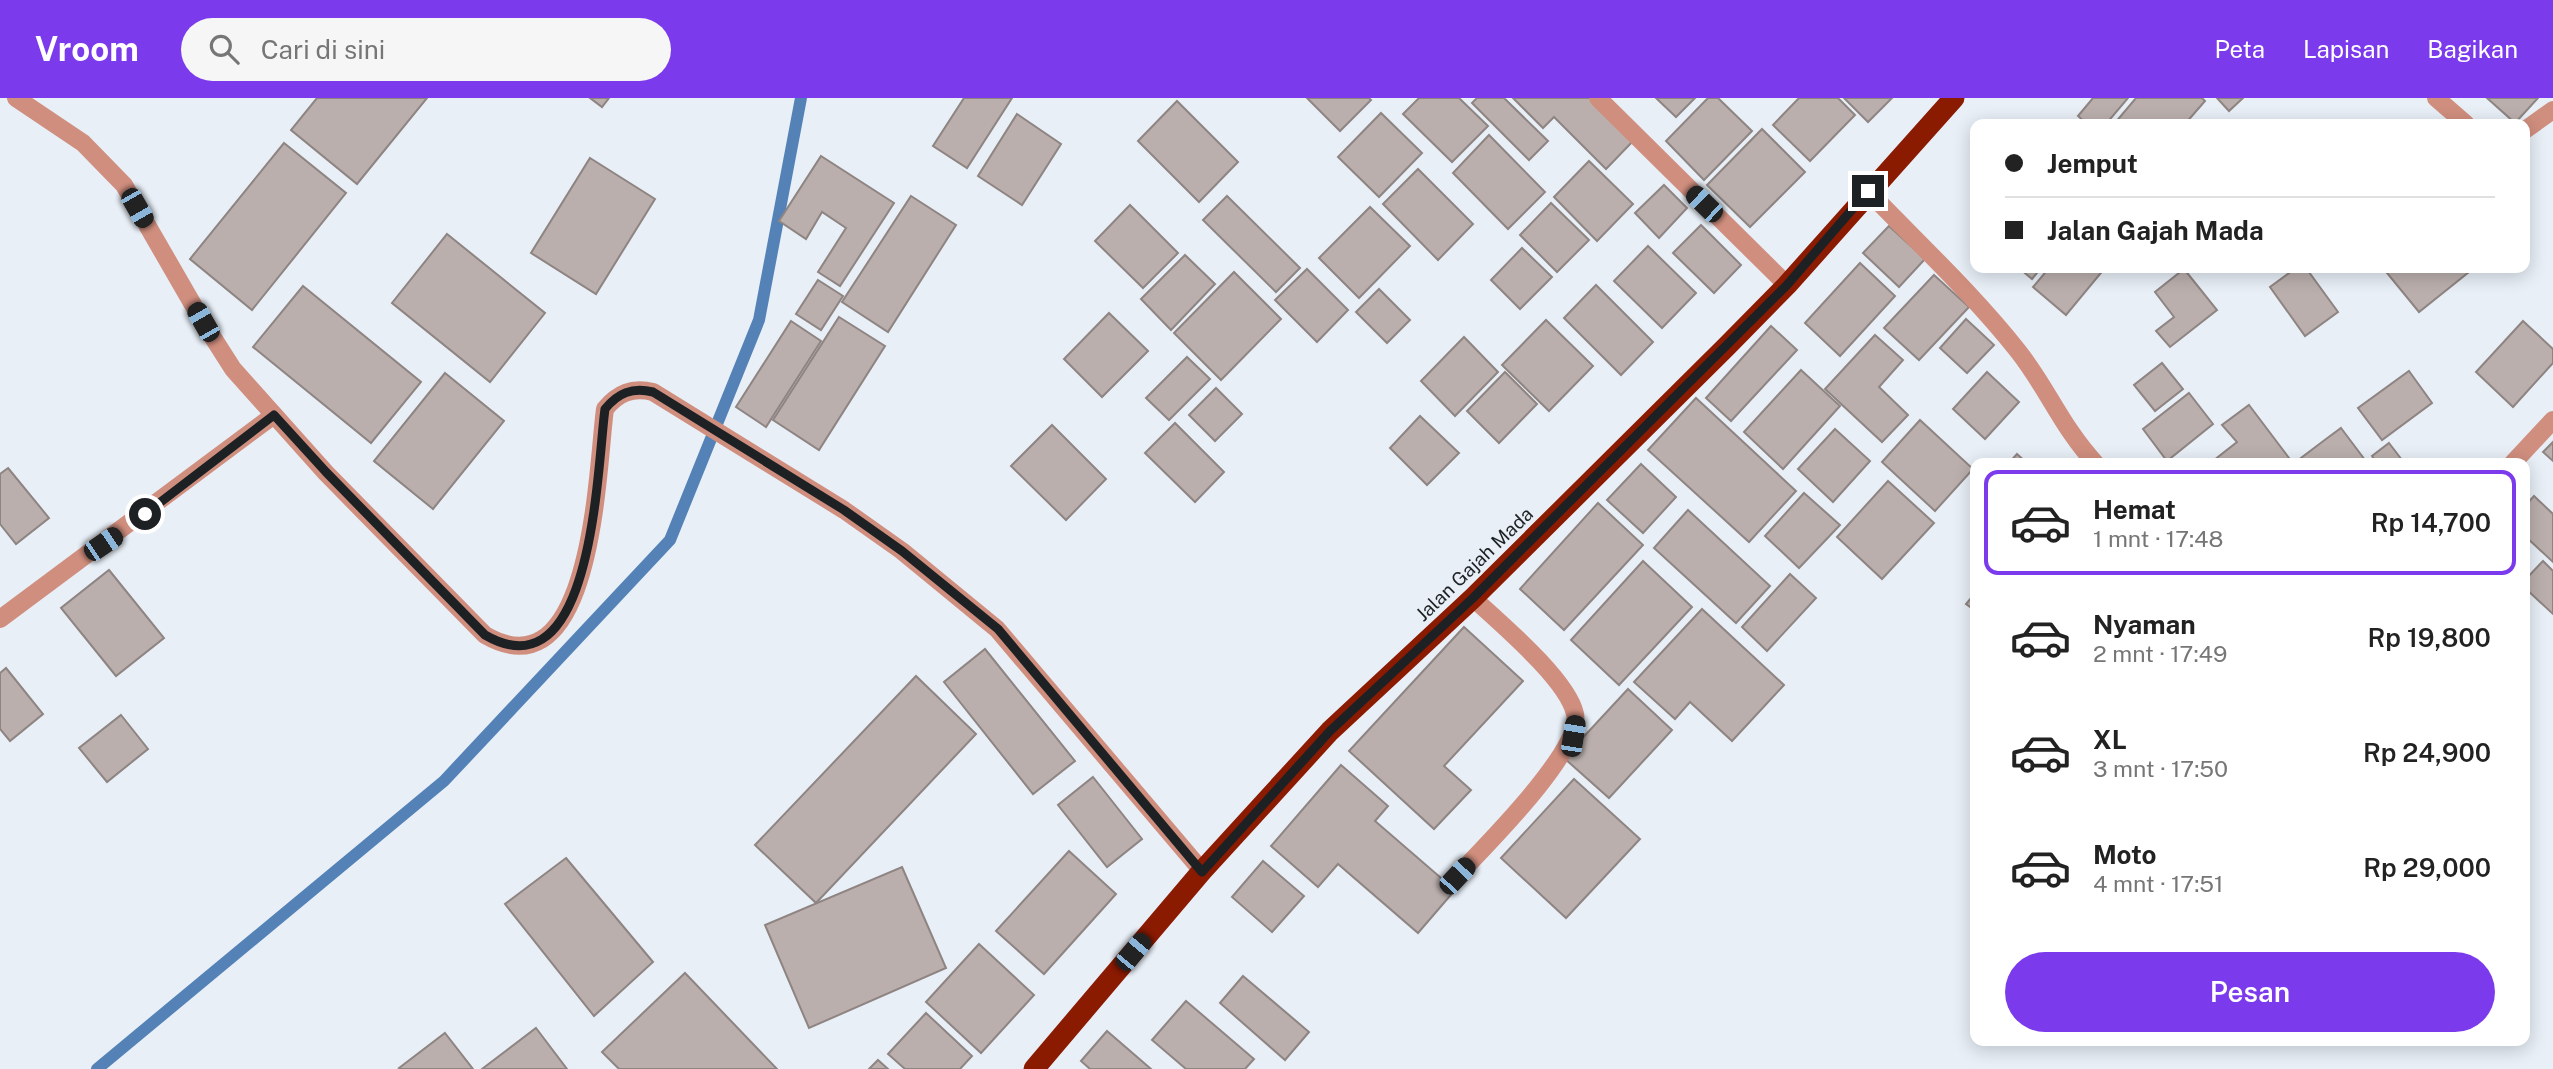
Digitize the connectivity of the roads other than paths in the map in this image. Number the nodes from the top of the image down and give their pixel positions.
1 (16, 98) edge
2 (1598, 98) edge
3 (1953, 98) edge
4 (2436, 98) edge
5 (2553, 110) edge
6 (2460, 119) edge
7 (2530, 126) edge
8 (1868, 191) junction
9 (1787, 285) junction
10 (274, 415) junction
11 (2553, 420) edge
12 (2091, 458) edge
13 (2518, 458) edge
14 (1473, 598) junction
15 (0, 620) edge
16 (1202, 872) junction
17 (1457, 876) dead end
18 (1034, 1069) edge

1 - 10 street
2 - 9 street
3 - 8 highway, Jalan Gajah Mada
4 - 6 street
5 - 7 street
8 - 9 highway, Jalan Gajah Mada
8 - 12 street
9 - 14 highway, Jalan Gajah Mada
10 - 15 street
10 - 16 street
11 - 13 street
14 - 16 highway, Jalan Gajah Mada
14 - 17 street
16 - 18 highway, Jalan Gajah Mada

